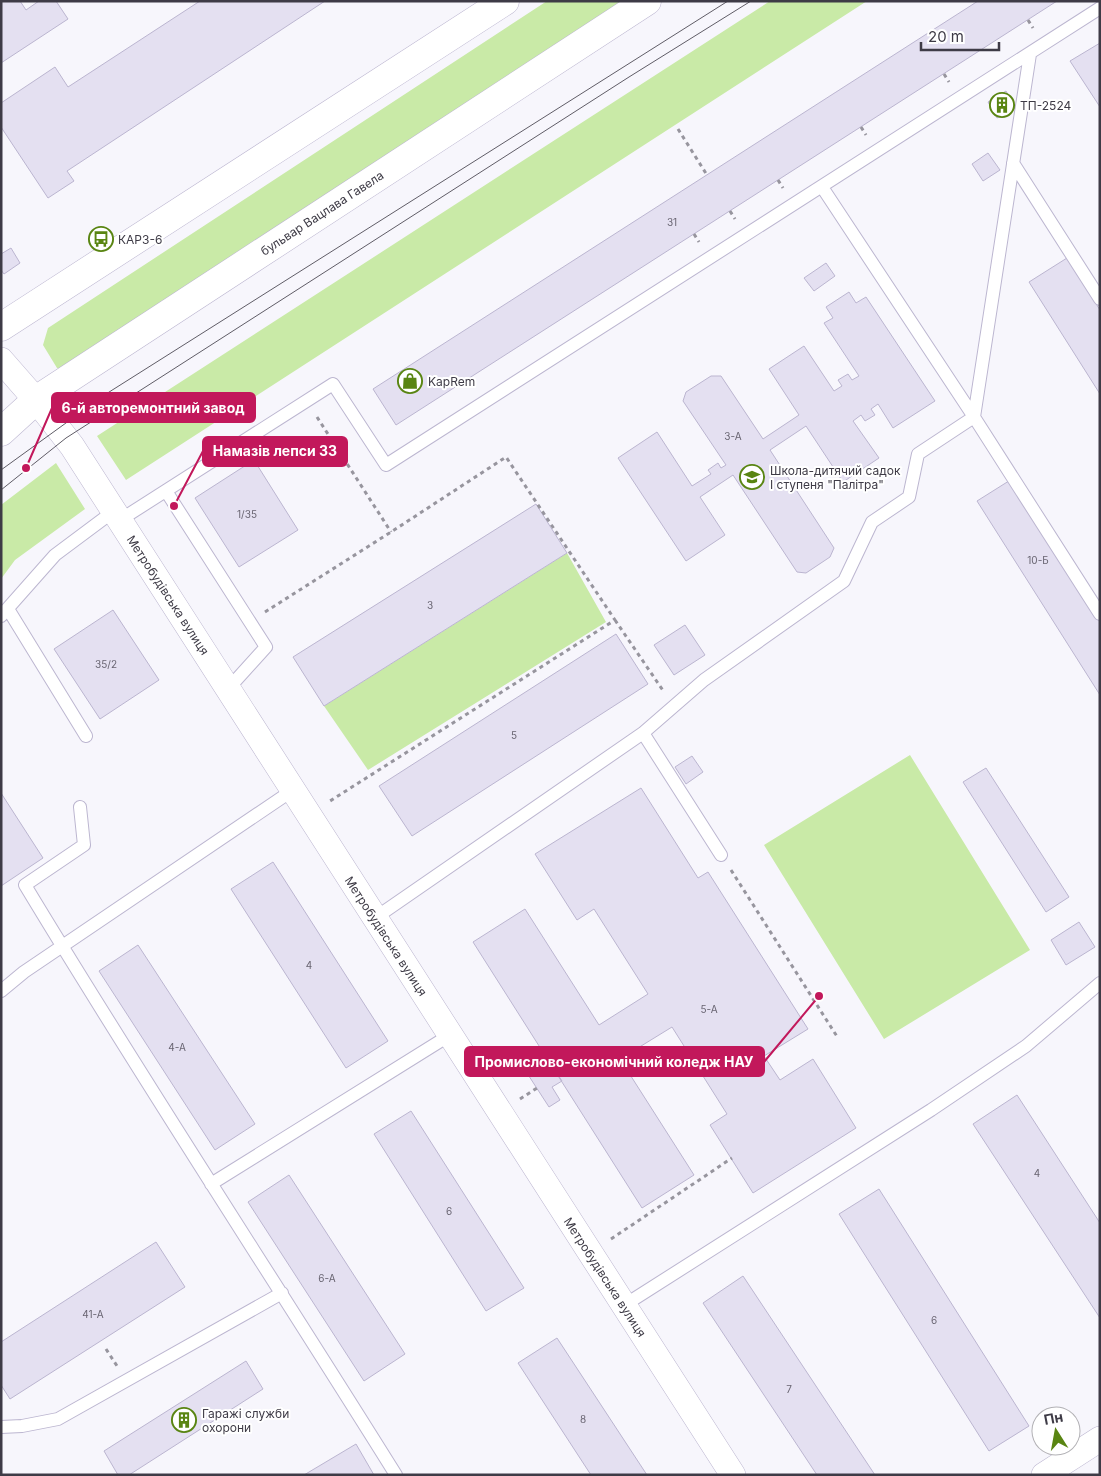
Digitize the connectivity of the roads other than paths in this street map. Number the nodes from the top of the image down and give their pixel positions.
1 (505, 1) edge
2 (647, 1) edge
3 (1100, 8) edge
4 (1030, 54) junction
5 (1013, 163) junction
6 (822, 187) junction
7 (1100, 299) edge
8 (1, 327) edge
9 (1, 360) edge
10 (36, 400) junction
11 (974, 417) junction
12 (1, 432) edge
13 (166, 491) junction
14 (117, 515) junction
15 (5, 613) edge
16 (1100, 614) edge
17 (228, 689) junction
18 (643, 733) junction
19 (86, 736) dead end
20 (292, 790) junction
21 (80, 807) dead end
22 (721, 855) road end
23 (375, 918) junction
24 (62, 946) junction
25 (1100, 983) edge
26 (1, 991) edge
27 (450, 1035) junction
28 (211, 1184) junction
29 (282, 1293) junction
30 (623, 1306) junction
31 (1, 1427) edge
32 (1097, 1446) edge
33 (396, 1475) edge
34 (733, 1475) edge
35 (1044, 1475) edge

1 - 8 main road
2 - 10 main road, бульвар Вацлава Гавела
3 - 4 lane
4 - 5 lane
4 - 6 lane
5 - 7 lane
5 - 11 lane
6 - 11 lane
6 - 13 lane
9 - 10 street, Метробудівська вулиця
10 - 12 main road, бульвар Вацлава Гавела
10 - 14 street, Метробудівська вулиця
11 - 16 lane
11 - 18 lane
13 - 14 lane
13 - 17 lane
14 - 15 lane
14 - 17 street, Метробудівська вулиця
15 - 19 lane
17 - 20 street, Метробудівська вулиця
18 - 22 lane
18 - 23 lane
20 - 23 street, Метробудівська вулиця
20 - 24 lane
21 - 24 lane
23 - 27 street, Метробудівська вулиця
24 - 26 lane
24 - 28 lane
25 - 30 lane
27 - 28 lane
27 - 30 street, Метробудівська вулиця
28 - 29 lane
29 - 31 lane
29 - 33 lane
30 - 34 street, Метробудівська вулиця
32 - 35 street

